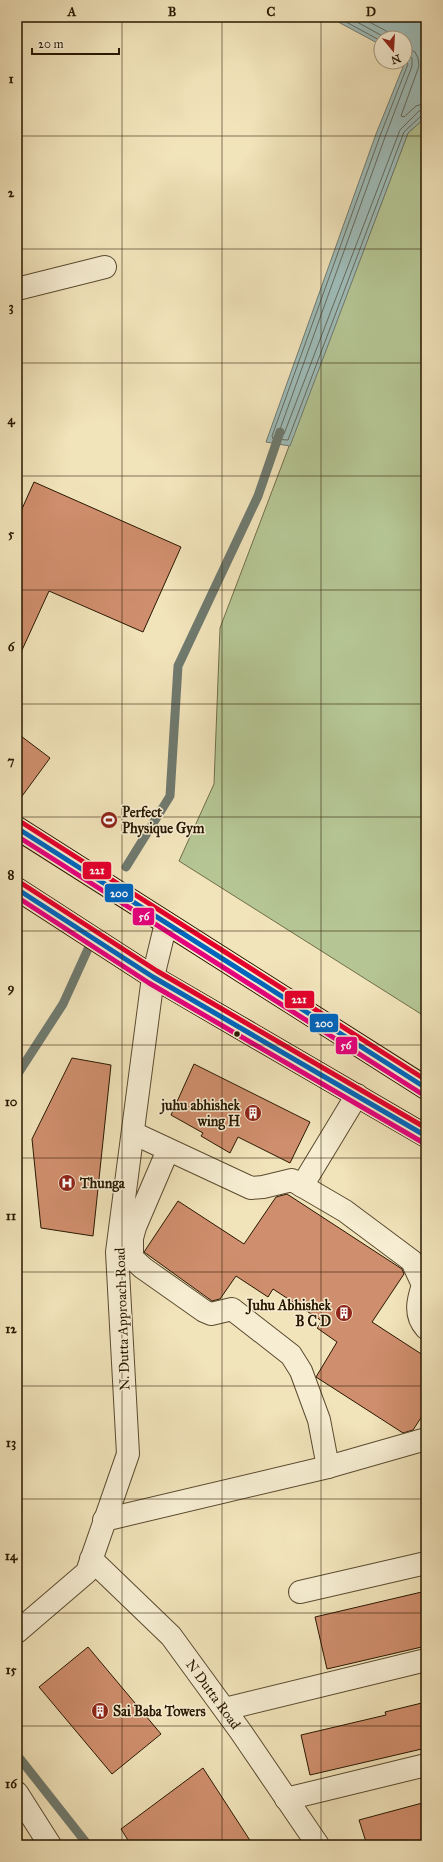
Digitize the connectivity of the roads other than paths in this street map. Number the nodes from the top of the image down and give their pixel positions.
1 (105, 267) dead end
2 (17, 289) edge
3 (17, 828) edge
4 (17, 889) edge
5 (166, 923) junction
6 (153, 976) junction
7 (426, 1088) edge
8 (357, 1095) junction
9 (133, 1133) junction
10 (426, 1136) edge
11 (168, 1150) junction
12 (302, 1186) junction
13 (125, 1255) junction
14 (426, 1328) edge
15 (426, 1439) edge
16 (328, 1467) junction
17 (104, 1520) junction
18 (91, 1559) junction
19 (426, 1563) edge
20 (300, 1592) dead end
21 (17, 1632) edge
22 (426, 1660) edge
23 (225, 1710) junction
24 (426, 1765) edge
25 (17, 1793) edge
26 (286, 1799) junction
27 (50, 1845) edge
28 (318, 1845) edge

1 - 2 street
3 - 5 main road
4 - 6 main road
5 - 6 street, N. Dutta Approach Road
5 - 7 main road
6 - 8 main road
6 - 9 street, N. Dutta Approach Road
8 - 10 main road
8 - 12 street
9 - 11 street
9 - 13 street, N. Dutta Approach Road
11 - 12 street
11 - 13 street
12 - 14 street
13 - 16 street
13 - 17 street, N. Dutta Approach Road
15 - 16 street
16 - 17 street
17 - 18 street, N. Dutta Approach Road
18 - 21 street, N. Dutta Approach Road
18 - 23 street, N Dutta Road
19 - 20 street
22 - 23 street
23 - 26 street, N Dutta Road
24 - 26 street
25 - 27 street
26 - 28 street, N Dutta Road

